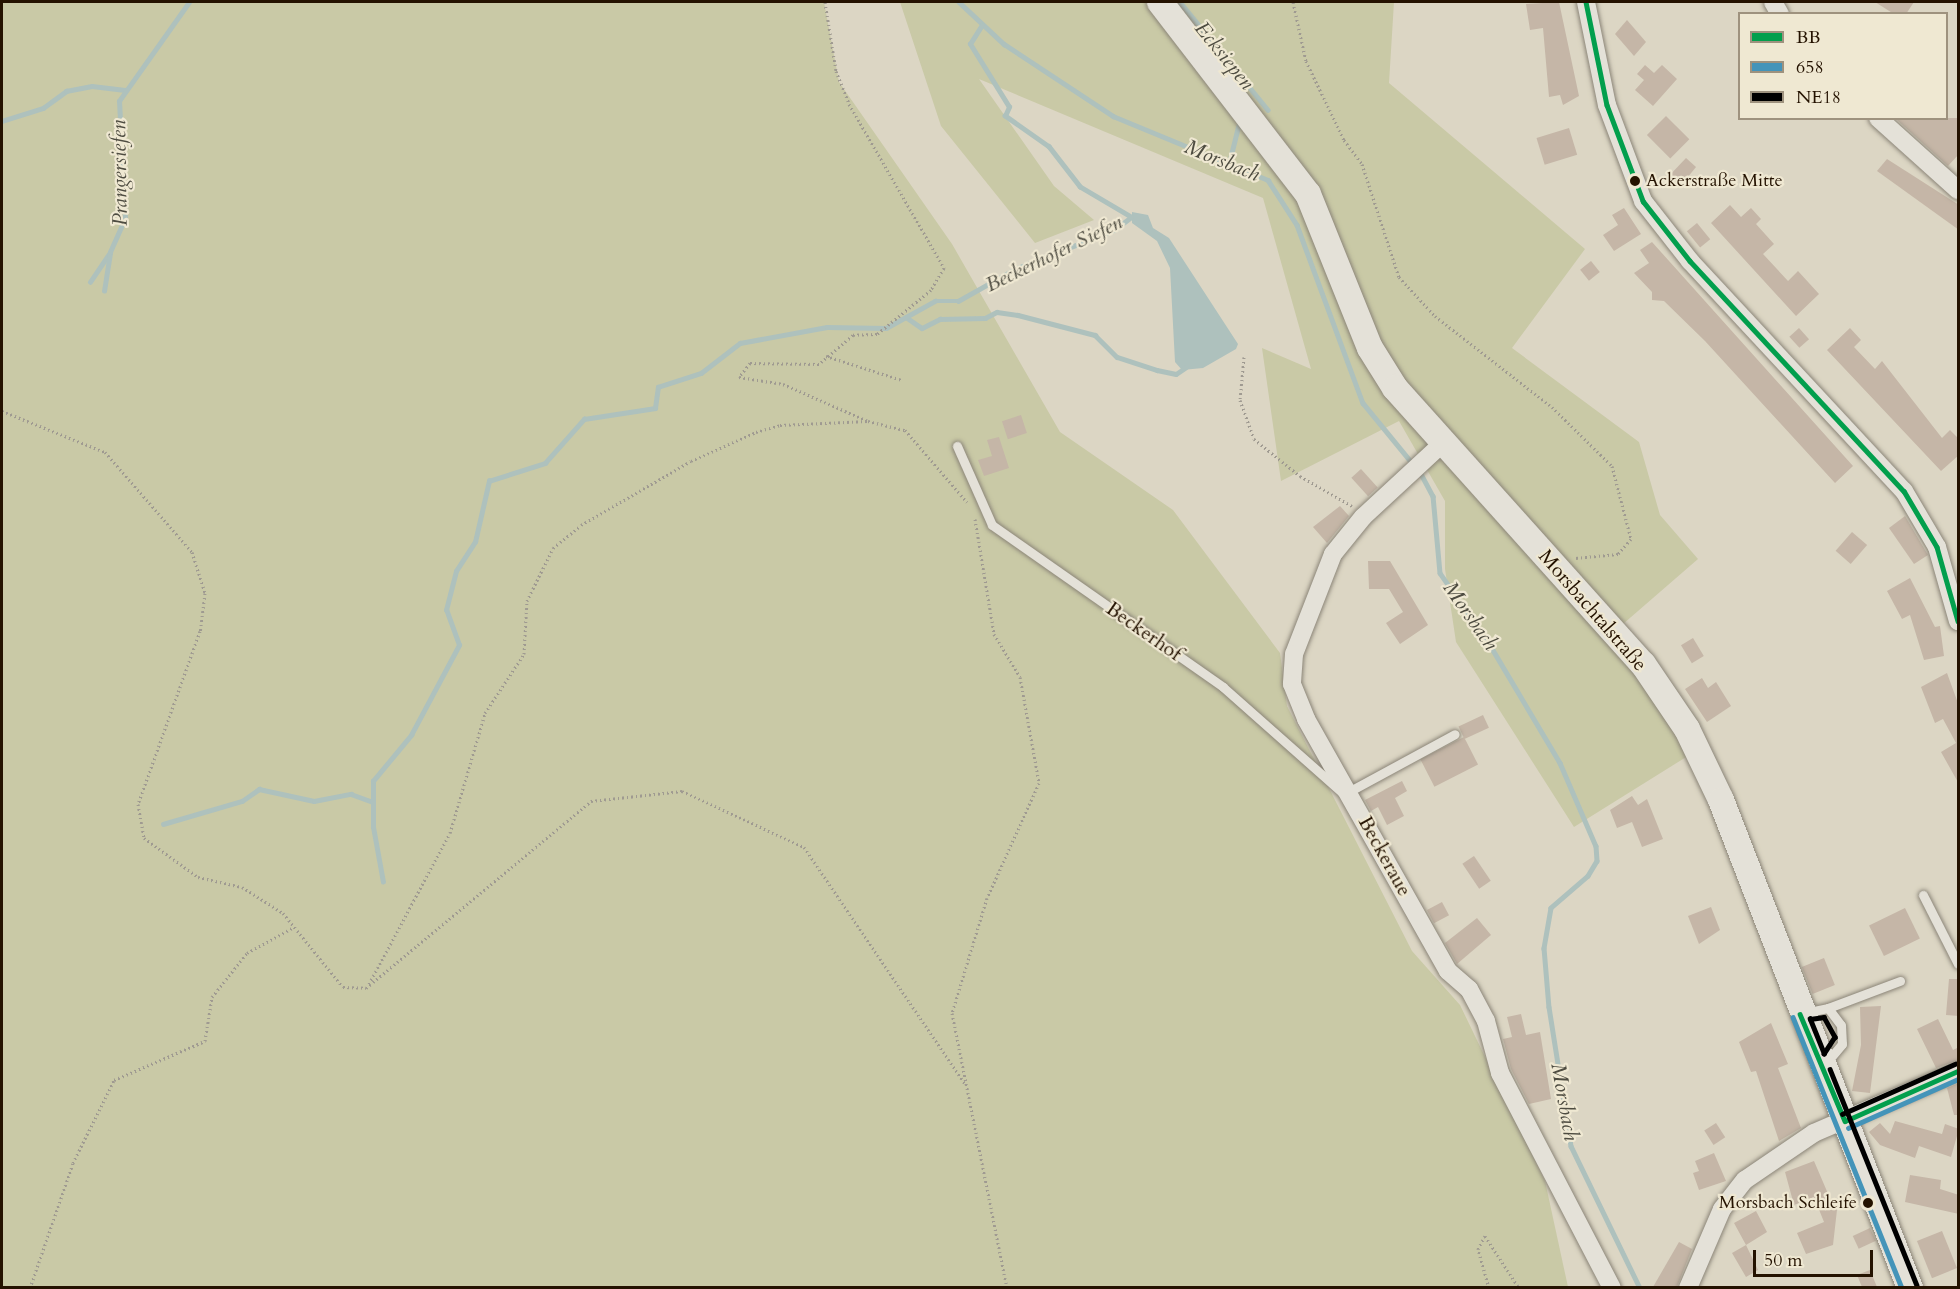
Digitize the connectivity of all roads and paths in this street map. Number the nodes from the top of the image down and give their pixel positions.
1 (825, 2) edge
2 (1160, 2) edge
3 (1293, 2) edge
4 (1586, 2) edge
5 (1880, 120) edge
6 (1959, 190) edge
7 (826, 356) junction
8 (1244, 357) dead end
9 (902, 380) dead end
10 (2, 411) edge
11 (868, 421) junction
12 (957, 446) dead end
13 (1436, 450) junction
14 (1363, 517) junction
15 (1557, 568) junction
16 (1959, 621) edge
17 (1455, 734) dead end
18 (1352, 796) junction
19 (1923, 895) dead end
20 (294, 927) junction
21 (1959, 964) edge
22 (1900, 981) dead end
23 (366, 988) junction
24 (1828, 1008) junction
25 (1800, 1014) junction
26 (1822, 1066) junction
27 (1959, 1071) edge
28 (966, 1084) junction
29 (1845, 1121) junction
30 (30, 1287) edge
31 (1007, 1287) edge
32 (1489, 1287) edge
33 (1519, 1287) edge
34 (1612, 1287) edge
35 (1688, 1287) edge
36 (1910, 1287) edge

1 - 7 path
2 - 13 main road, Morsbachtalstraße
3 - 15 path
4 - 16 street
5 - 6 street
7 - 9 path
7 - 11 path
8 - 14 path
10 - 20 path
11 - 23 path
11 - 28 path
12 - 18 lane, Beckerhof
13 - 14 street, Beckeraue
13 - 15 main road, Morsbachtalstraße
14 - 18 street, Beckeraue
15 - 25 main road, Morsbachtalstraße
17 - 18 lane
18 - 34 street, Beckeraue
19 - 21 lane
20 - 23 path
20 - 30 path
22 - 24 lane
23 - 28 path
24 - 25 lane
24 - 26 lane
25 - 26 main road, Morsbachtalstraße
26 - 29 main road, Morsbachtalstraße
27 - 29 street
28 - 31 path
29 - 35 street
29 - 36 main road, Morsbachtalstraße
32 - 33 path

